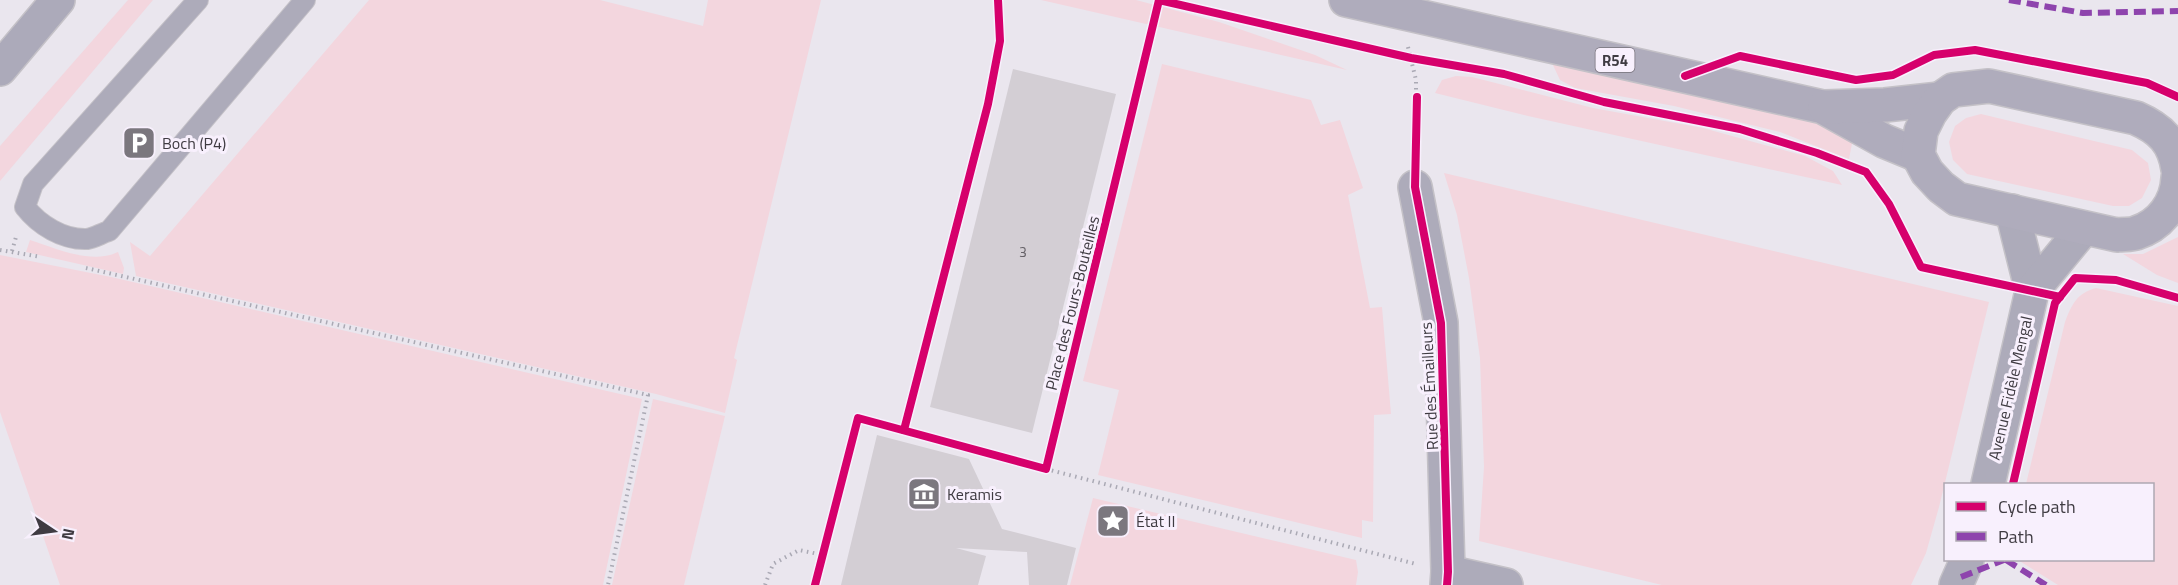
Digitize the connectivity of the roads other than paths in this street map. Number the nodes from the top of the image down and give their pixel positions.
1 (58, 0) edge
2 (198, 0) edge
3 (305, 0) edge
4 (1346, 0) edge
5 (0, 69) edge
6 (1940, 99) junction
7 (1823, 107) junction
8 (1918, 155) junction
9 (2177, 164) edge
10 (1415, 187) road end
11 (2012, 212) junction
12 (2165, 222) edge
13 (2083, 229) junction
14 (2032, 291) junction
15 (1988, 483) edge
16 (1447, 579) edge
17 (1506, 585) edge

1 - 5 main road
2 - 3 lane
4 - 7 main road, R54
6 - 7 main road, R54
6 - 8 main road
6 - 9 main road, R54
7 - 8 main road, R54
8 - 11 main road, R54
9 - 12 main road, R54
10 - 16 street, Rue des Émailleurs
11 - 13 main road, R54
11 - 14 street, Avenue Fidèle Mengal
12 - 13 main road, R54
13 - 14 street, Avenue Fidèle Mengal
14 - 15 street, Avenue Fidèle Mengal
16 - 17 street

